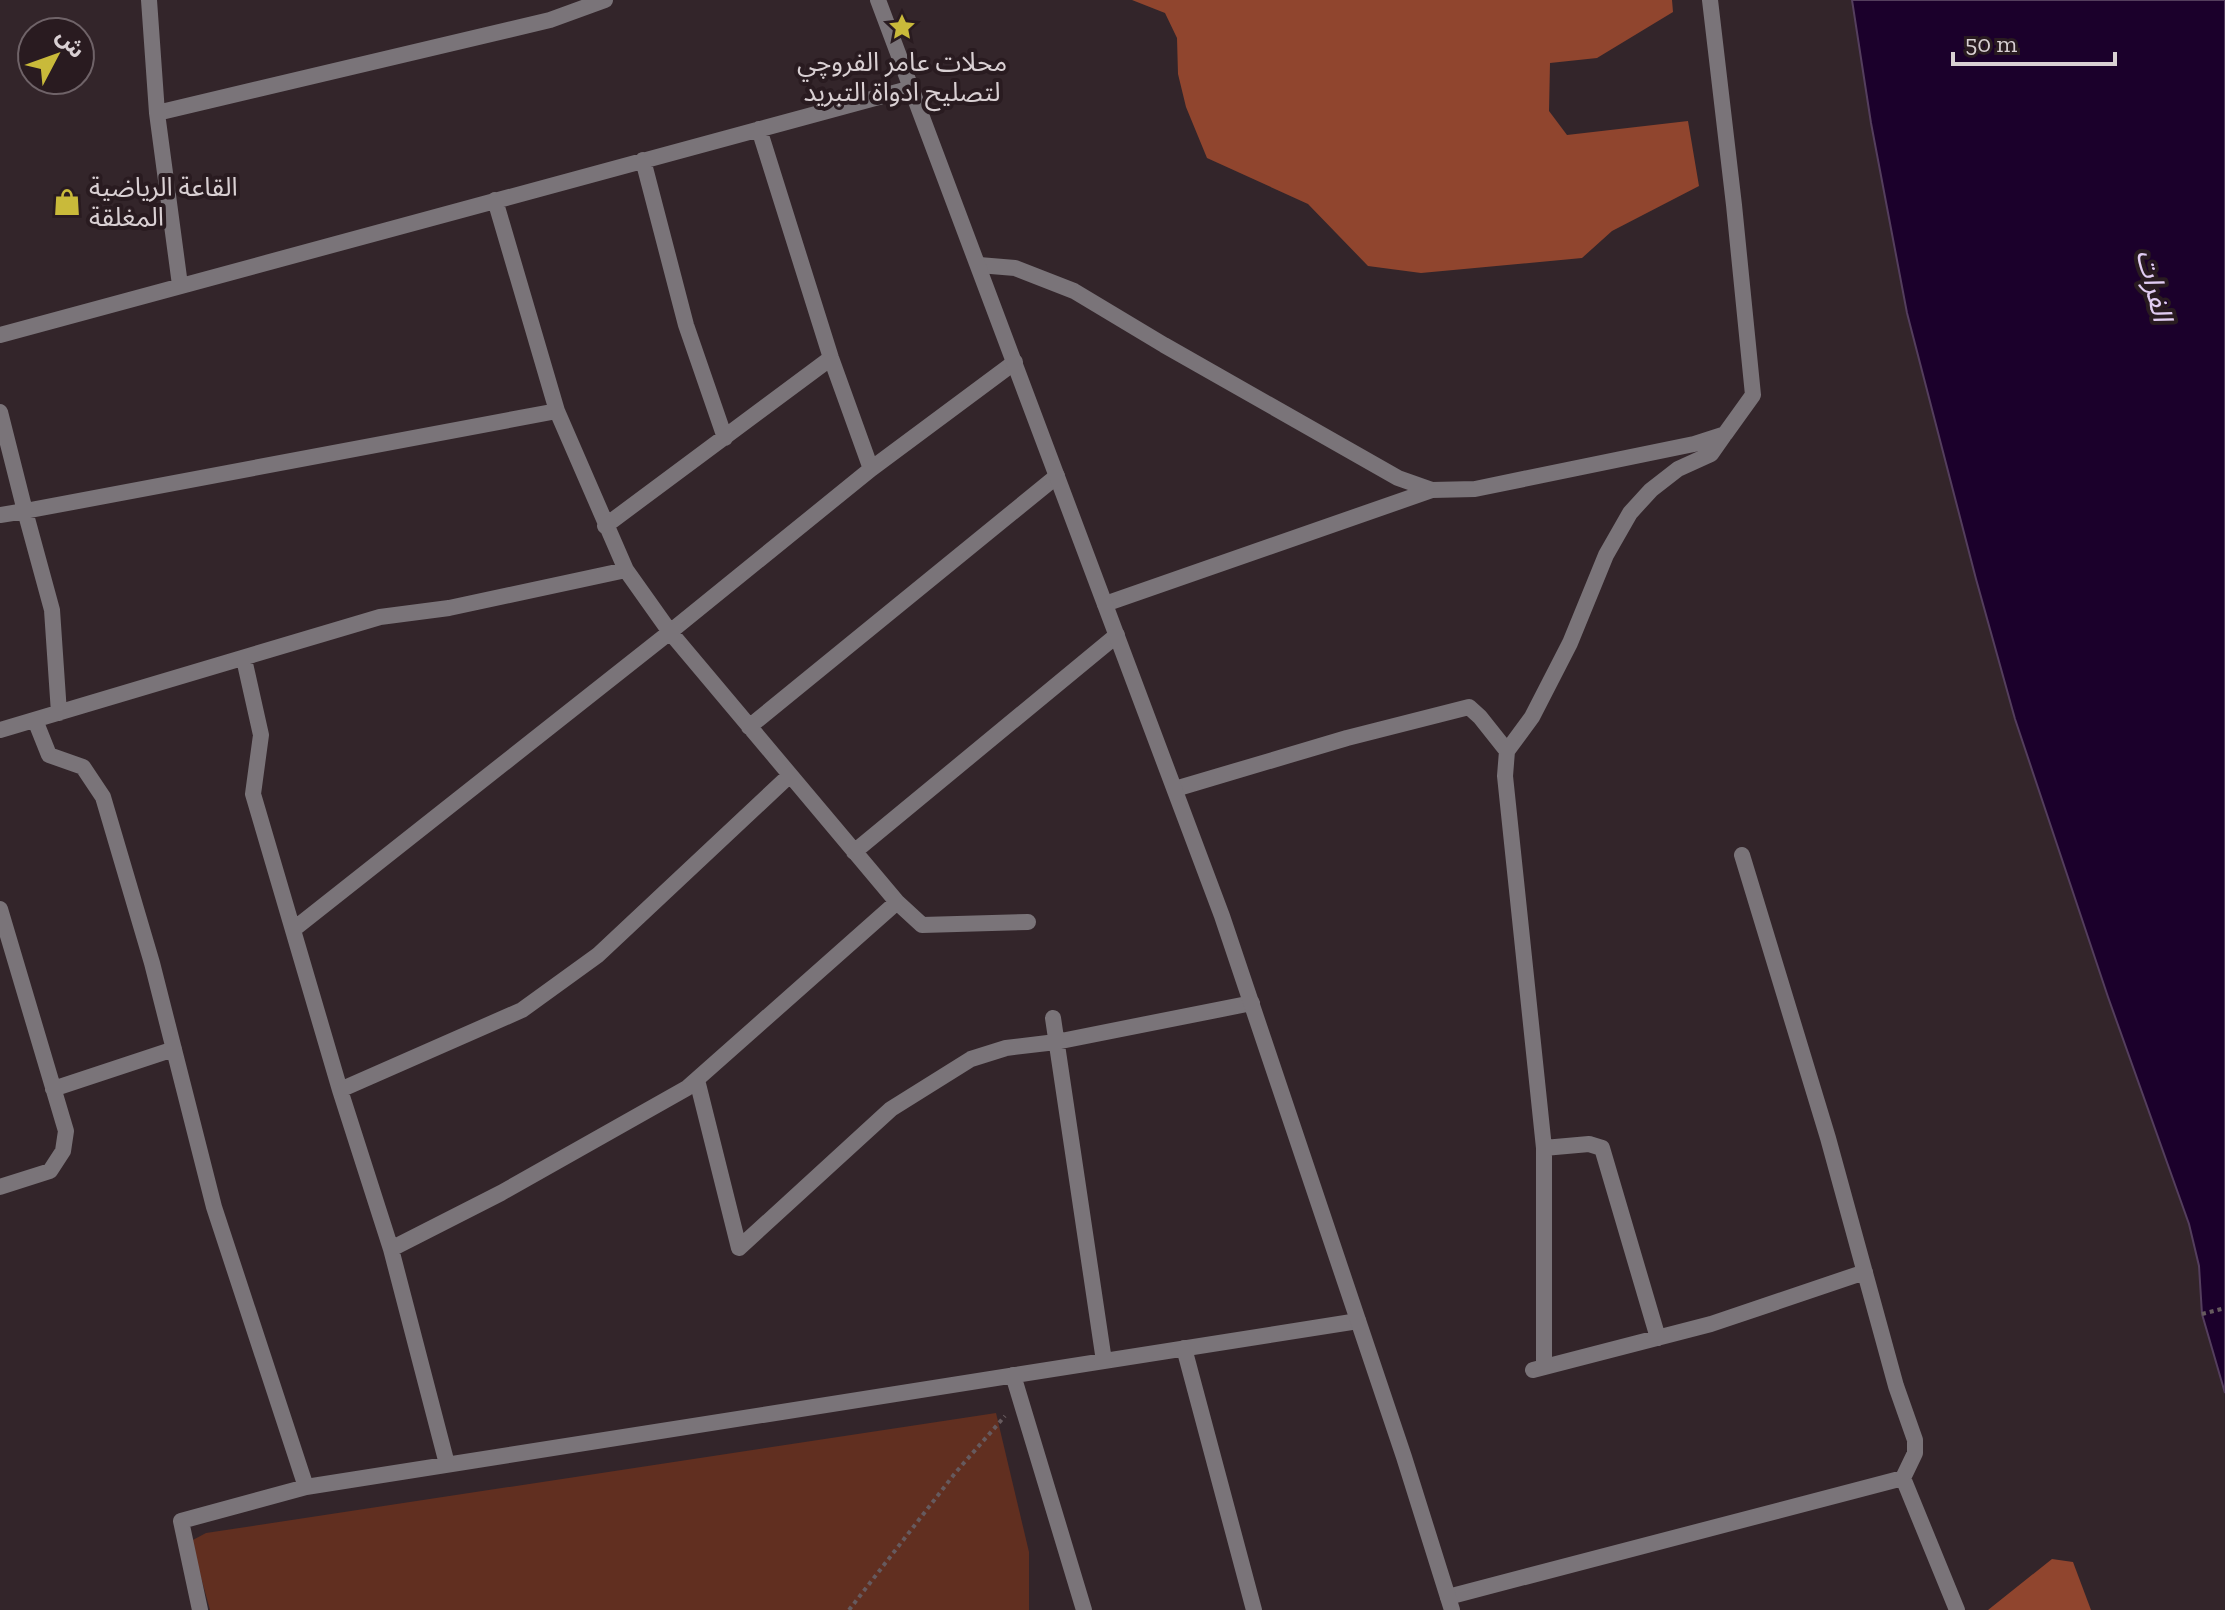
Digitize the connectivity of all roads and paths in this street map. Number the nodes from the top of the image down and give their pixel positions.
1 (149, 0) edge
2 (605, 0) edge
3 (878, 0) edge
4 (1710, 0) edge
5 (912, 88) junction
6 (157, 113) junction
7 (759, 129) junction
8 (643, 160) junction
9 (495, 200) junction
10 (979, 265) junction
11 (180, 285) junction
12 (0, 335) edge
13 (831, 358) junction
14 (1015, 362) junction
15 (557, 411) junction
16 (0, 412) edge
17 (1725, 434) junction
18 (725, 438) junction
19 (871, 469) junction
20 (1057, 476) junction
21 (1432, 490) junction
22 (25, 511) junction
23 (0, 515) edge
24 (605, 526) junction
25 (626, 570) junction
26 (1105, 604) junction
27 (670, 632) junction
28 (1117, 635) junction
29 (244, 659) junction
30 (59, 713) junction
31 (35, 720) junction
32 (749, 727) junction
33 (0, 730) edge
34 (1507, 751) junction
35 (790, 775) junction
36 (1175, 789) junction
37 (854, 852) junction
38 (1742, 855) dead end
39 (897, 902) junction
40 (0, 909) edge
41 (1028, 922) dead end
42 (294, 929) junction
43 (1252, 1003) junction
44 (1053, 1018) dead end
45 (1056, 1042) junction
46 (174, 1049) junction
47 (697, 1080) junction
48 (53, 1089) junction
49 (340, 1090) junction
50 (1544, 1148) junction
51 (0, 1187) edge
52 (391, 1249) junction
53 (1865, 1272) junction
54 (2225, 1308) edge
55 (2202, 1314) dead end
56 (1358, 1321) junction
57 (1658, 1338) junction
58 (1184, 1348) junction
59 (1104, 1361) junction
60 (1013, 1375) junction
61 (1020, 1399) junction
62 (447, 1464) junction
63 (1903, 1478) junction
64 (306, 1487) junction
65 (1450, 1604) edge
66 (200, 1610) edge
67 (849, 1610) edge
68 (1084, 1610) edge
69 (1254, 1610) edge
70 (1957, 1610) edge

1 - 6 street
2 - 6 street
3 - 5 street
4 - 17 street
5 - 7 street
5 - 10 street
6 - 11 street
7 - 8 street
7 - 13 street
8 - 9 street
8 - 18 street
9 - 11 street
9 - 15 street
10 - 14 street
10 - 21 street
11 - 12 street
13 - 18 street
13 - 19 street
14 - 19 street
14 - 20 street
15 - 22 street
15 - 24 street
16 - 22 street
17 - 21 street
17 - 34 street
18 - 24 street
19 - 27 street
20 - 26 street
20 - 32 street
21 - 26 street
22 - 23 street
22 - 30 street
24 - 25 street
25 - 27 street
25 - 29 street
26 - 28 street
27 - 32 street
27 - 42 street
28 - 36 street
28 - 37 street
29 - 30 street
29 - 42 street
30 - 31 street
31 - 33 street
31 - 46 street
32 - 35 street
34 - 36 street
34 - 50 street
35 - 37 street
35 - 49 street
36 - 43 street
37 - 39 street
38 - 53 street
39 - 41 street
39 - 47 street
40 - 48 street
42 - 49 street
43 - 45 street
43 - 56 street
44 - 45 street
45 - 47 street
45 - 59 street
46 - 48 street
46 - 64 street
47 - 52 street
48 - 51 street
49 - 52 street
50 - 57 street
50 - 57 street
52 - 62 street
53 - 57 street
53 - 63 street
54 - 55 path
56 - 58 street
56 - 65 street
58 - 59 street
58 - 69 street
59 - 60 street
60 - 61 street
60 - 62 street
61 - 67 path
61 - 68 street
62 - 64 street
63 - 65 street
63 - 70 street
64 - 66 street

